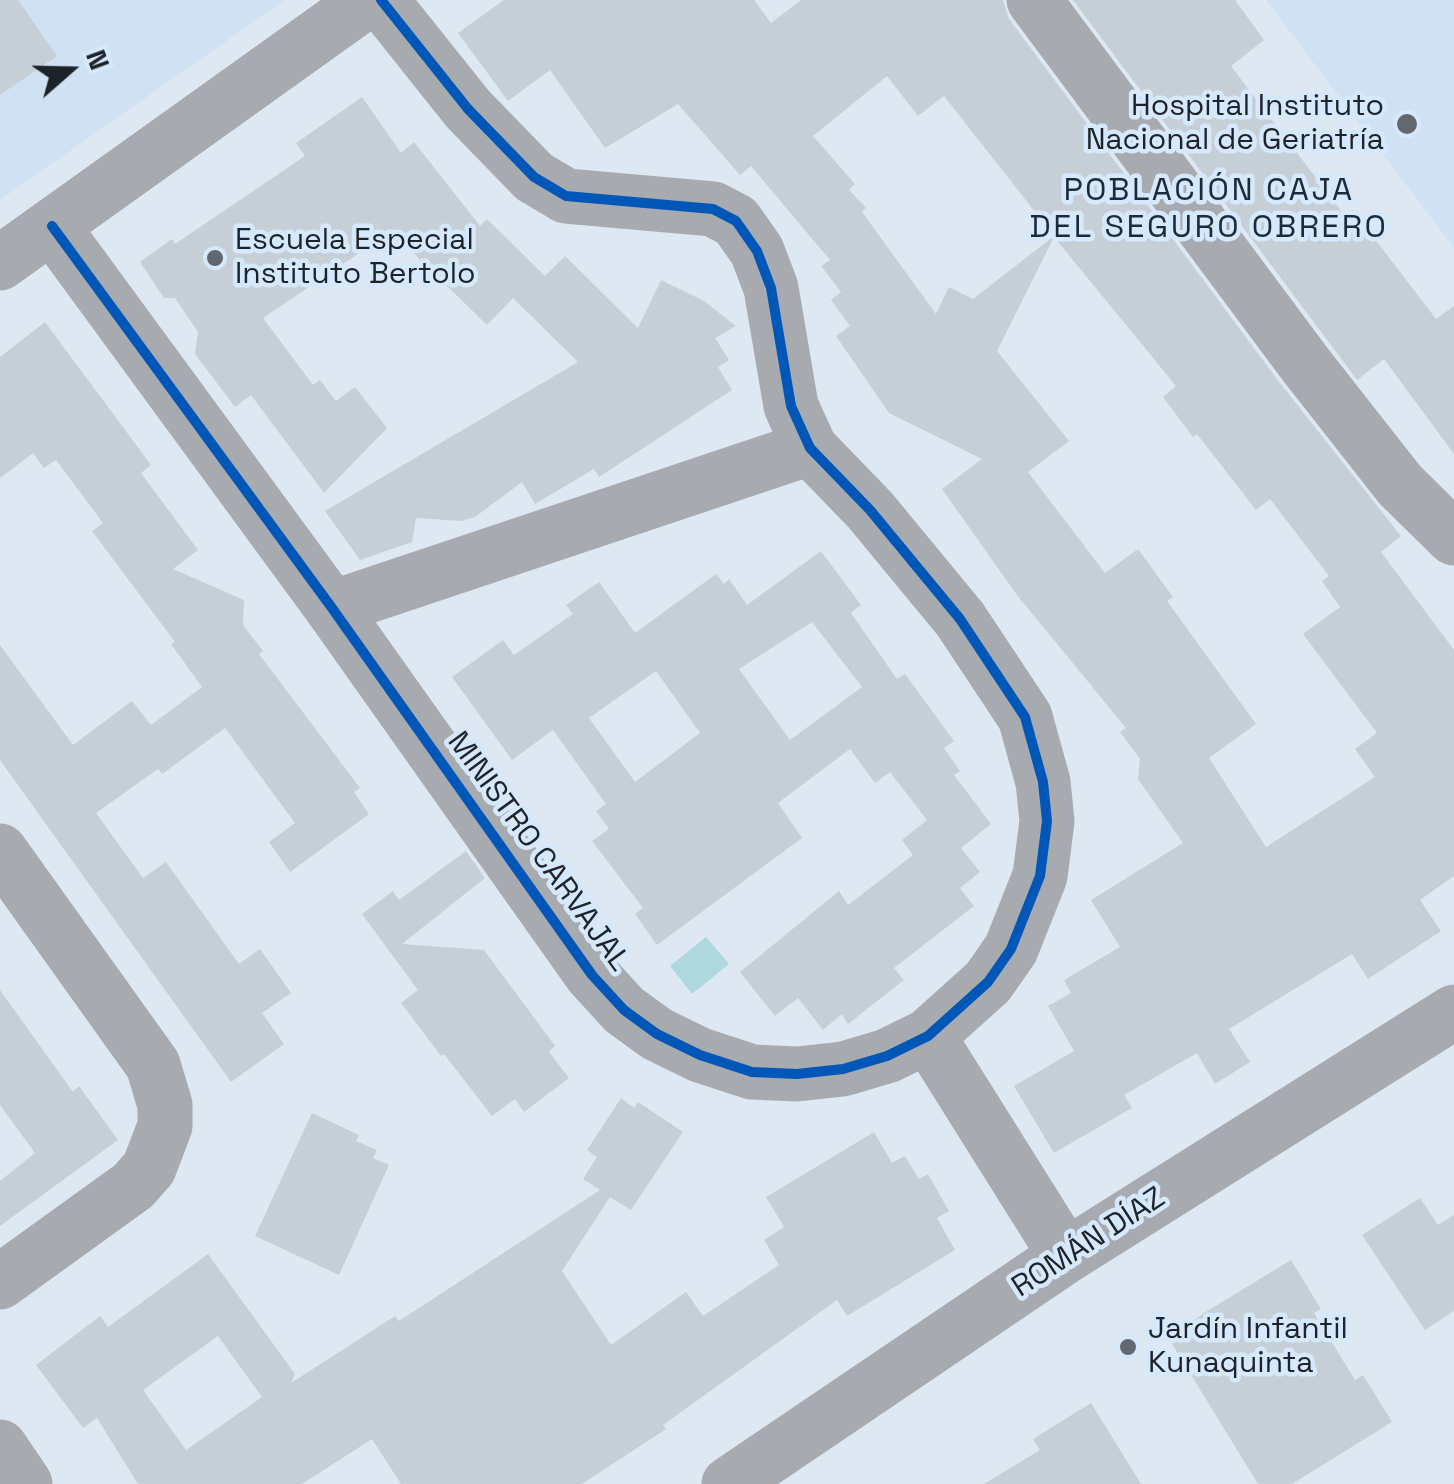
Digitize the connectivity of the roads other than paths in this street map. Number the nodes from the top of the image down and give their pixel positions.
1 (368, 0) edge
2 (381, 0) edge
3 (1034, 0) edge
4 (52, 226) junction
5 (0, 263) edge
6 (810, 448) junction
7 (1454, 538) edge
8 (332, 608) junction
9 (0, 852) edge
10 (1454, 1012) edge
11 (928, 1036) junction
12 (1066, 1256) junction
13 (0, 1282) edge
14 (0, 1447) edge
15 (25, 1484) edge
16 (729, 1484) edge

1 - 4 street
2 - 6 street
3 - 7 street
4 - 5 street
4 - 8 street, MINISTRO CARVAJAL
6 - 8 street
6 - 11 street, MINISTRO CARVAJAL
8 - 11 street, MINISTRO CARVAJAL
9 - 13 street
10 - 12 street, ROMÁN DÍAZ
11 - 12 street
12 - 16 street, ROMÁN DÍAZ
14 - 15 street

